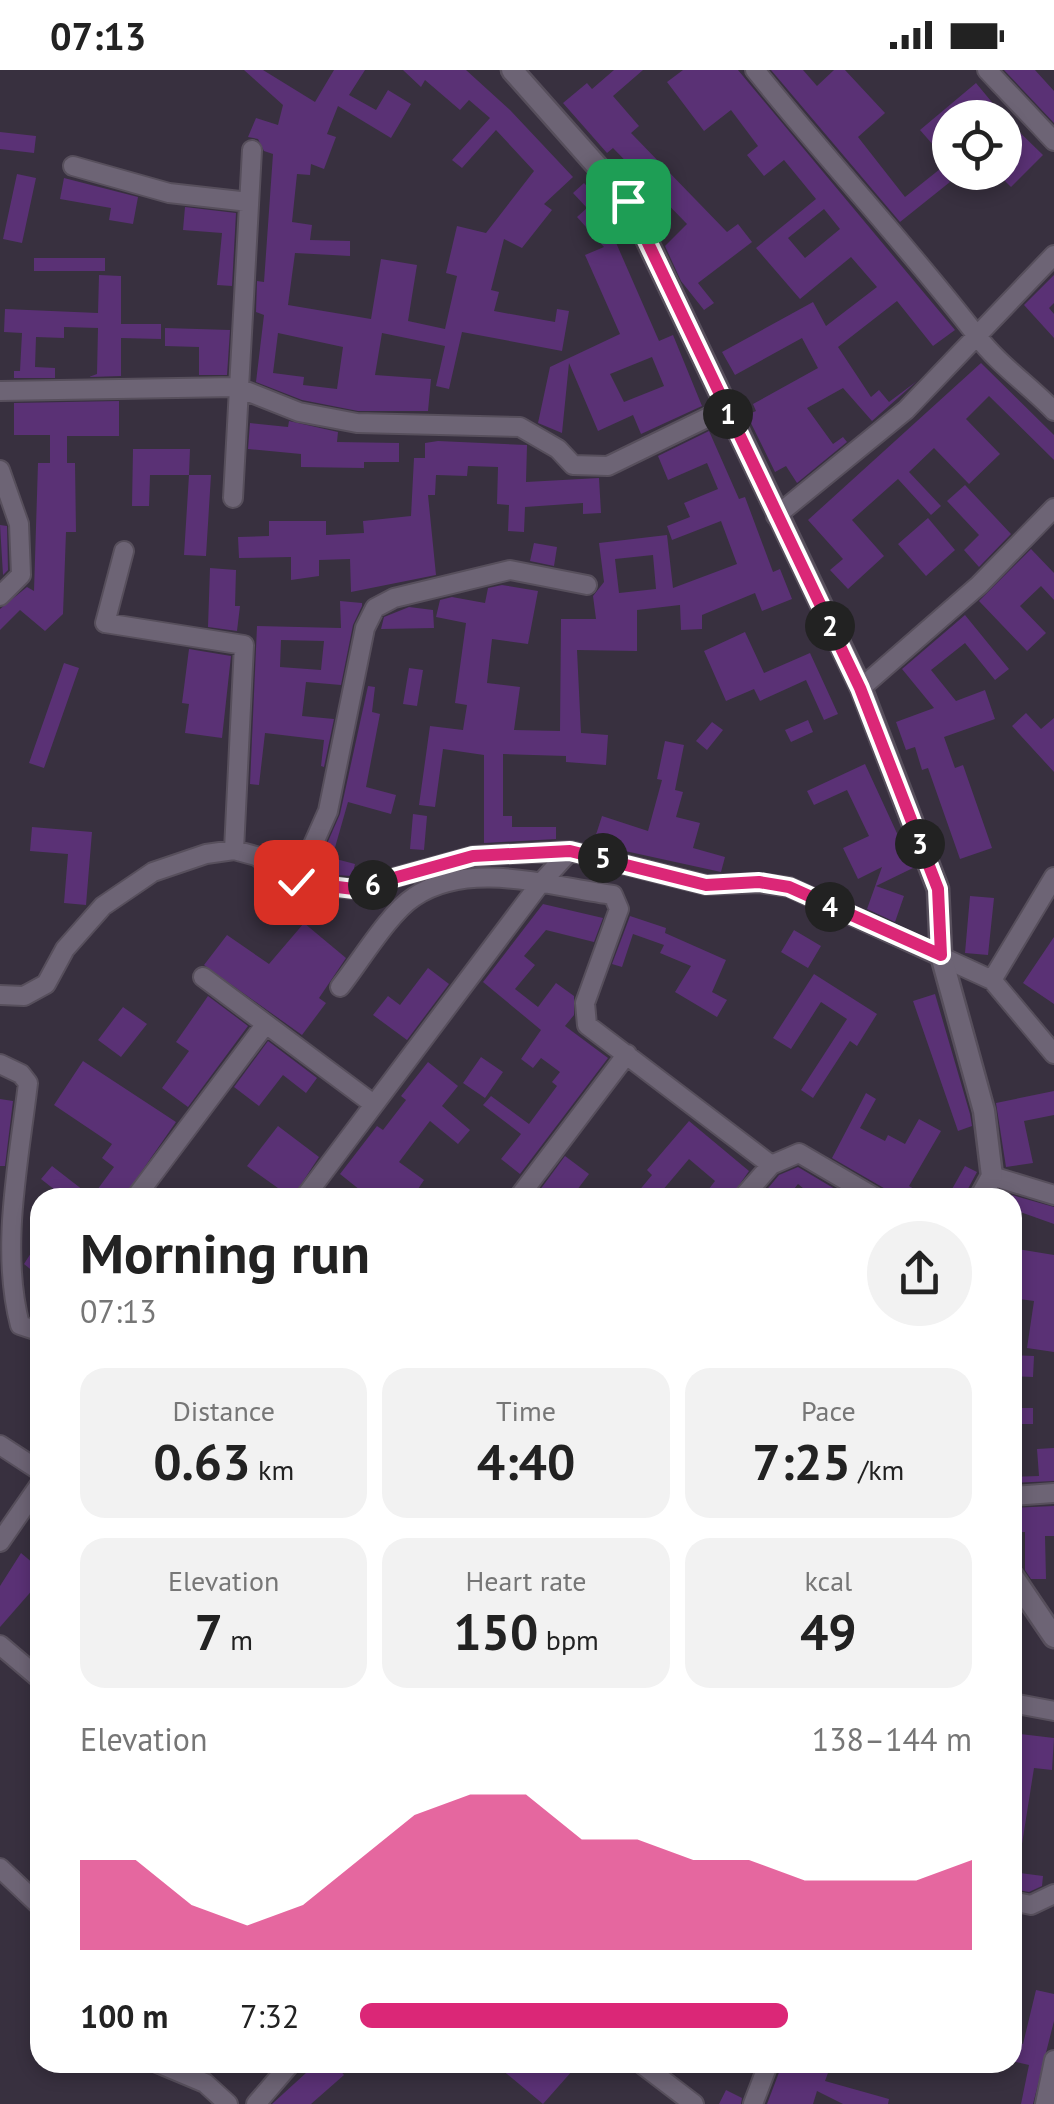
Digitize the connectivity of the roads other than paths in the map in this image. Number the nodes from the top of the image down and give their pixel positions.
1 (512, 70) edge
2 (755, 70) edge
3 (986, 70) edge
4 (1054, 141) edge
5 (252, 150) dead end
6 (73, 166) dead end
7 (249, 202) junction
8 (1054, 255) edge
9 (977, 336) junction
10 (236, 388) junction
11 (0, 390) edge
12 (725, 409) junction
13 (1054, 411) edge
14 (0, 470) edge
15 (233, 498) dead end
16 (1054, 508) edge
17 (776, 516) junction
18 (124, 551) dead end
19 (587, 585) dead end
20 (0, 596) edge
21 (860, 688) junction
22 (234, 850) junction
23 (570, 851) junction
24 (1054, 877) edge
25 (296, 882) junction
26 (540, 885) junction
27 (941, 955) junction
28 (203, 977) dead end
29 (992, 980) junction
30 (340, 987) dead end
31 (0, 995) edge
32 (264, 1025) junction
33 (627, 1054) junction
34 (1054, 1054) edge
35 (0, 1064) edge
36 (372, 1102) junction
37 (770, 1165) junction
38 (992, 1176) junction
39 (142, 1188) edge
40 (311, 1188) edge
41 (526, 1188) edge
42 (750, 1188) edge
43 (860, 1188) edge
44 (985, 1188) edge
45 (1054, 1195) edge
46 (30, 1328) edge
47 (0, 1445) edge
48 (30, 1464) edge
49 (1054, 1493) edge
50 (1022, 1495) edge
51 (30, 1498) edge
52 (0, 1542) edge
53 (1022, 1589) edge
54 (1054, 1636) edge
55 (0, 1646) edge
56 (30, 1671) edge
57 (1022, 1704) edge
58 (1054, 1711) edge
59 (0, 1868) edge
60 (1054, 1894) edge
61 (30, 1896) edge
62 (1022, 1904) edge
63 (1054, 2060) edge
64 (180, 2073) edge
65 (283, 2073) edge
66 (653, 2073) edge
67 (766, 2073) edge
68 (228, 2104) edge
69 (256, 2104) edge
70 (694, 2104) edge
71 (754, 2104) edge
72 (1045, 2104) edge

1 - 12 street
2 - 9 street
3 - 4 street
5 - 7 street
6 - 7 street
7 - 10 street
8 - 9 street
9 - 13 street
9 - 17 street
10 - 11 street
10 - 12 street
10 - 15 street
12 - 17 street
14 - 20 street
16 - 21 street
17 - 21 street
18 - 22 street
19 - 25 street
21 - 27 street
22 - 25 street
22 - 31 street
23 - 25 street
23 - 26 street
23 - 27 street
24 - 29 street
26 - 30 street
26 - 33 street
26 - 36 street
27 - 29 street
27 - 38 street
28 - 32 street
29 - 34 street
32 - 36 street
32 - 39 street
33 - 37 street
33 - 41 street
35 - 46 street
36 - 40 street
37 - 42 street
37 - 43 street
38 - 44 street
38 - 45 street
47 - 48 street
49 - 50 street
51 - 52 street
53 - 54 street
55 - 56 street
57 - 58 street
59 - 61 street
60 - 62 street
63 - 72 street
64 - 68 street
65 - 69 street
66 - 70 street
67 - 71 street

